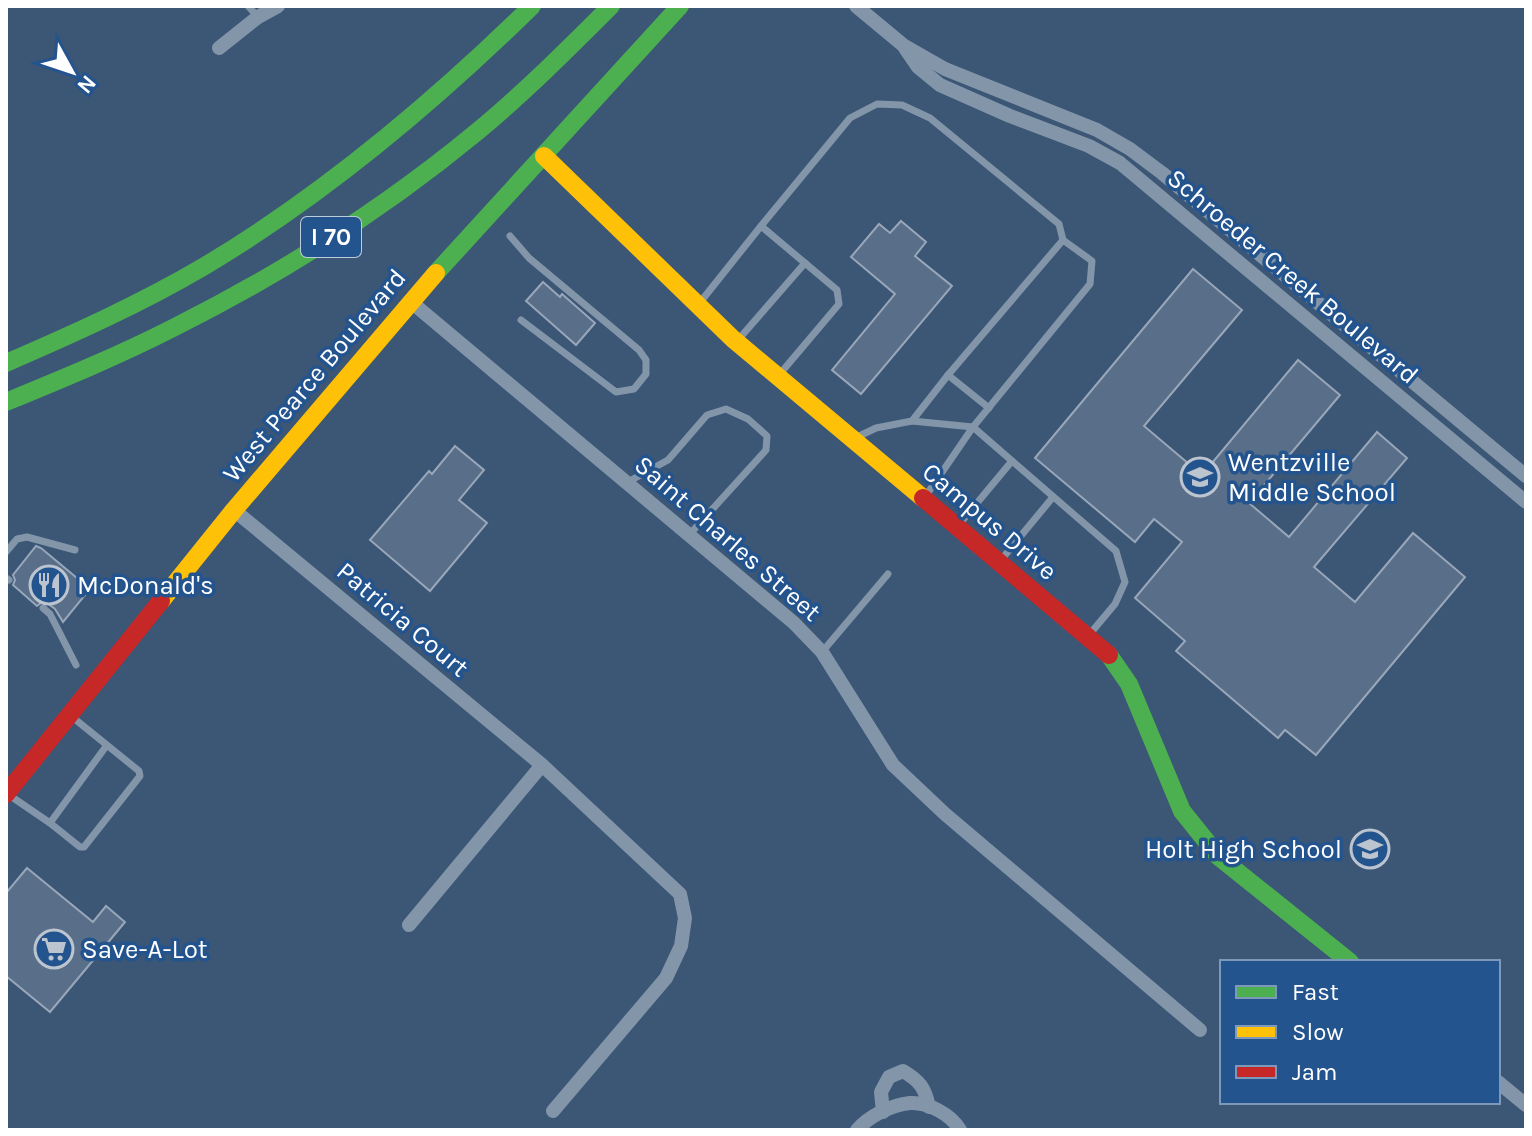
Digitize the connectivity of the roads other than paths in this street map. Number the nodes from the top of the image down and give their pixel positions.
1 (278, 6) edge
2 (532, 6) edge
3 (611, 6) edge
4 (680, 6) edge
5 (856, 6) edge
6 (253, 11) edge
7 (903, 45) junction
8 (219, 48) dead end
9 (1017, 99) junction
10 (1010, 116) junction
11 (544, 156) junction
12 (761, 226) junction
13 (510, 236) dead end
14 (1063, 240) junction
15 (805, 263) junction
16 (410, 301) junction
17 (698, 305) junction
18 (521, 320) dead end
19 (737, 342) junction
20 (6, 363) edge
21 (948, 375) junction
22 (778, 377) junction
23 (6, 402) edge
24 (989, 408) junction
25 (912, 421) junction
26 (973, 427) junction
27 (852, 439) junction
28 (1012, 461) junction
29 (1526, 476) edge
30 (626, 483) junction
31 (1053, 497) junction
32 (924, 499) junction
33 (1526, 502) edge
34 (234, 510) junction
35 (957, 527) junction
36 (689, 535) junction
37 (75, 550) dead end
38 (6, 552) edge
39 (999, 562) junction
40 (888, 574) dead end
41 (43, 608) dead end
42 (1088, 637) junction
43 (822, 652) junction
44 (76, 665) dead end
45 (69, 715) junction
46 (107, 745) junction
47 (542, 765) junction
48 (6, 793) edge
49 (50, 823) junction
50 (409, 925) dead end
51 (1348, 960) edge
52 (1200, 1030) dead end
53 (1500, 1084) edge
54 (1526, 1105) edge
55 (929, 1107) junction
56 (553, 1111) dead end
57 (883, 1112) junction
58 (857, 1130) edge
59 (960, 1130) edge

1 - 6 street
2 - 20 main road, I 70
3 - 23 main road, I 70
4 - 11 main road, West Pearce Boulevard
5 - 7 street, Schroeder Creek Boulevard
6 - 8 street
7 - 9 street, Schroeder Creek Boulevard
7 - 10 street, Schroeder Creek Boulevard
9 - 10 street
9 - 29 street, Schroeder Creek Boulevard
10 - 33 street, Schroeder Creek Boulevard
11 - 16 main road, West Pearce Boulevard
11 - 17 main road, Campus Drive
12 - 14 lane
12 - 15 lane
12 - 17 lane
13 - 18 lane
14 - 21 lane
14 - 24 lane
15 - 19 lane
15 - 22 lane
16 - 30 street, Saint Charles Street
16 - 34 main road, West Pearce Boulevard
17 - 19 main road, Campus Drive
19 - 22 main road, Campus Drive
21 - 24 lane
21 - 25 lane
22 - 27 main road, Campus Drive
24 - 26 lane
25 - 26 lane
25 - 27 lane
26 - 28 lane
26 - 32 lane
27 - 32 main road, Campus Drive
28 - 31 lane
28 - 35 lane
30 - 36 street, Saint Charles Street
30 - 36 lane
31 - 39 lane
31 - 42 lane
32 - 35 main road, Campus Drive
34 - 45 main road, West Pearce Boulevard
34 - 47 street, Patricia Court
35 - 39 main road, Campus Drive
36 - 43 street, Saint Charles Street
37 - 38 lane
39 - 42 main road, Campus Drive
40 - 43 lane
41 - 44 lane
42 - 51 main road, Campus Drive
43 - 52 street, Saint Charles Street
45 - 46 lane
45 - 48 main road, West Pearce Boulevard
46 - 49 lane
46 - 49 lane
47 - 50 street
47 - 56 street, Patricia Court
48 - 49 lane
53 - 54 street
55 - 57 street
55 - 57 street
55 - 59 street
57 - 58 street

